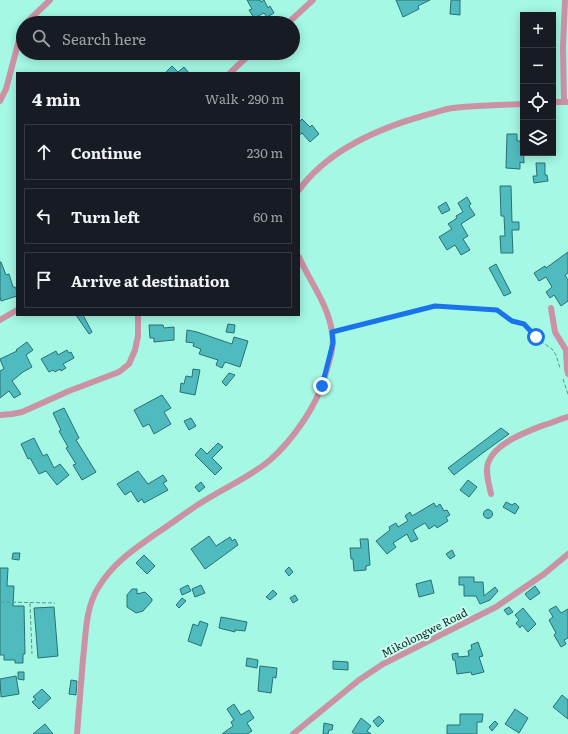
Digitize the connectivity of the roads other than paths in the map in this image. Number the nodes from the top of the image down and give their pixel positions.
1 (50, 0) edge
2 (313, 0) edge
3 (565, 0) edge
4 (33, 16) edge
5 (296, 16) edge
6 (16, 51) edge
7 (244, 60) edge
8 (231, 72) edge
9 (0, 101) edge
10 (566, 102) edge
11 (520, 104) edge
12 (300, 189) edge
13 (300, 260) edge
14 (551, 308) dead end
15 (16, 311) edge
16 (138, 316) edge
17 (0, 320) edge
18 (568, 374) edge
19 (0, 415) edge
20 (568, 417) edge
21 (491, 494) dead end
22 (568, 554) edge
23 (77, 734) edge
24 (293, 734) edge

1 - 4 street
2 - 5 street
3 - 10 street
6 - 9 street
7 - 8 street
11 - 12 street
13 - 23 street
14 - 18 street
15 - 17 street
16 - 19 street
20 - 21 street
22 - 24 street, Mikolongwe Road

